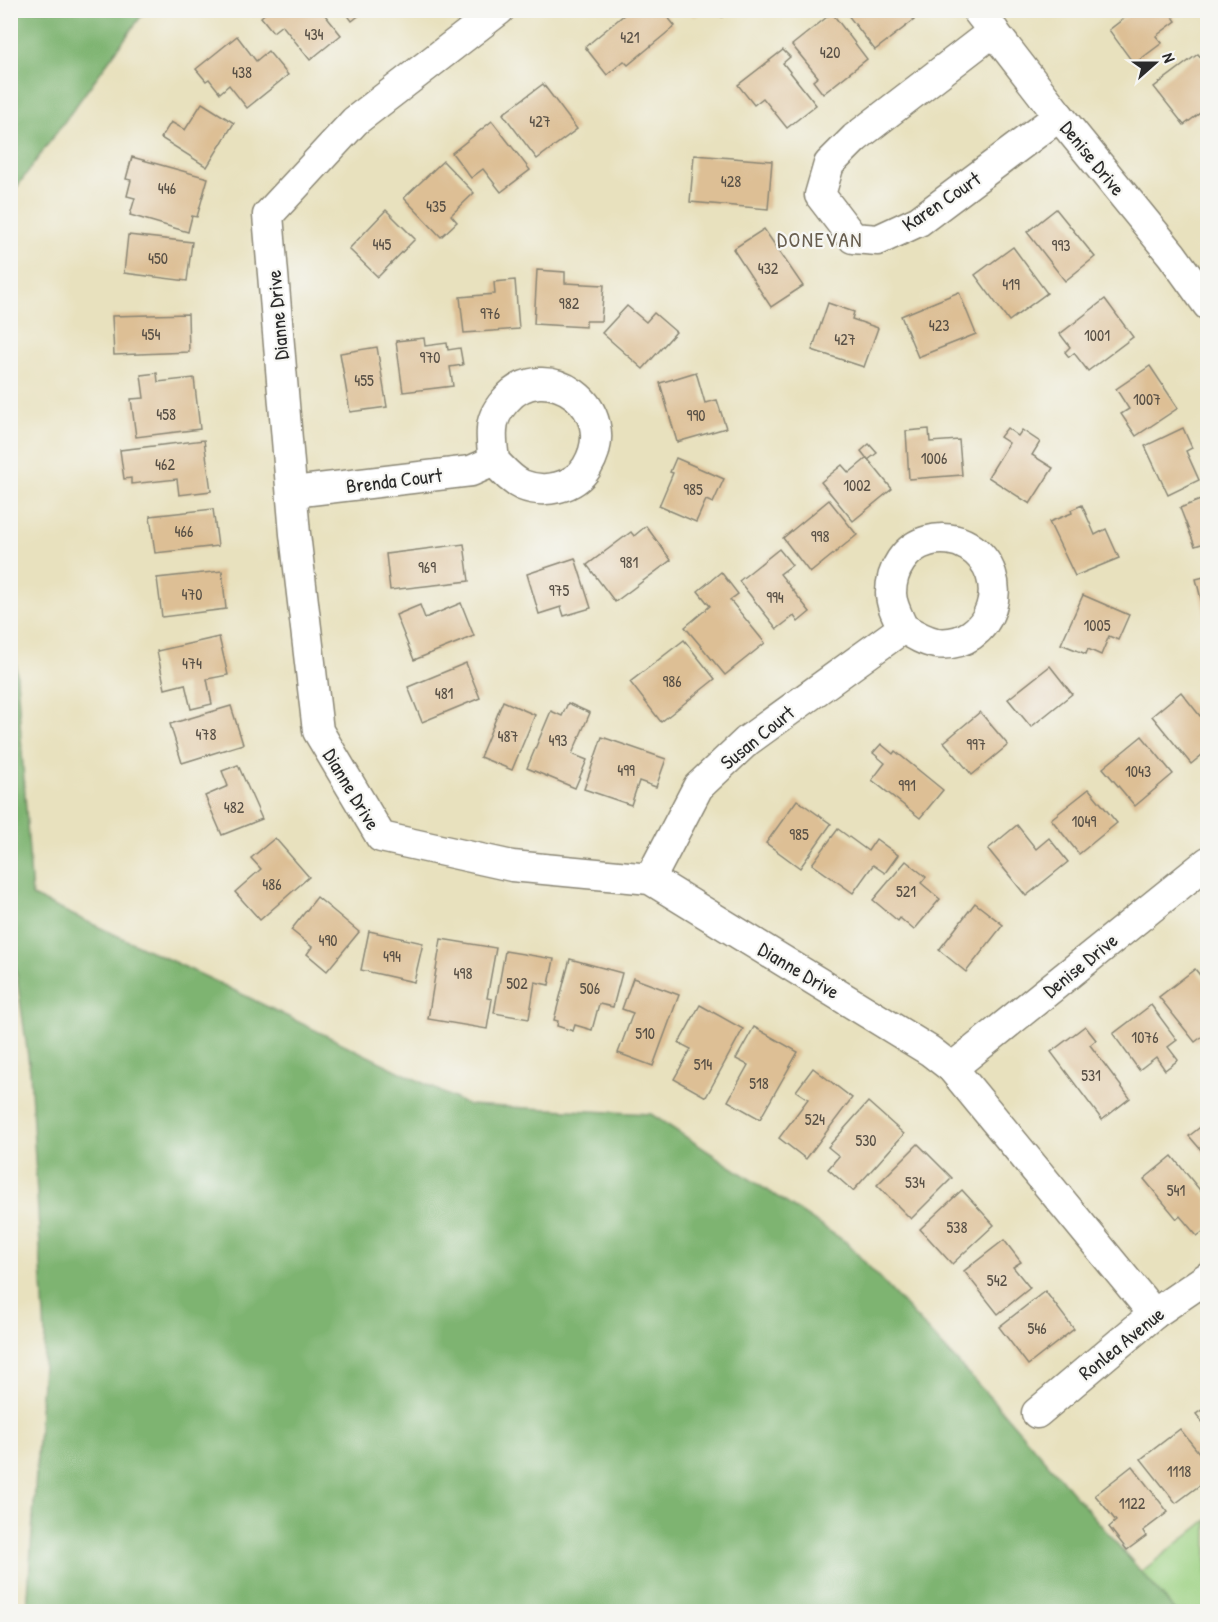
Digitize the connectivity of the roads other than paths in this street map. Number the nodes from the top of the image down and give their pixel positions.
1 (499, 10) edge
2 (986, 21) edge
3 (1059, 116) junction
4 (1208, 305) edge
5 (494, 462) dead end
6 (293, 492) junction
7 (903, 628) dead end
8 (1208, 862) edge
9 (650, 879) junction
10 (952, 1068) junction
11 (1208, 1277) edge
12 (1154, 1314) junction
13 (1037, 1413) dead end

1 - 6 street, Dianne Drive
2 - 3 street, Denise Drive
2 - 3 street, Karen Court
3 - 4 street, Denise Drive
5 - 6 street, Brenda Court
6 - 9 street, Dianne Drive
7 - 9 street, Susan Court
8 - 10 street, Denise Drive
9 - 10 street, Dianne Drive
10 - 12 street, Dianne Drive
11 - 12 street, Ronlea Avenue
12 - 13 street, Ronlea Avenue

